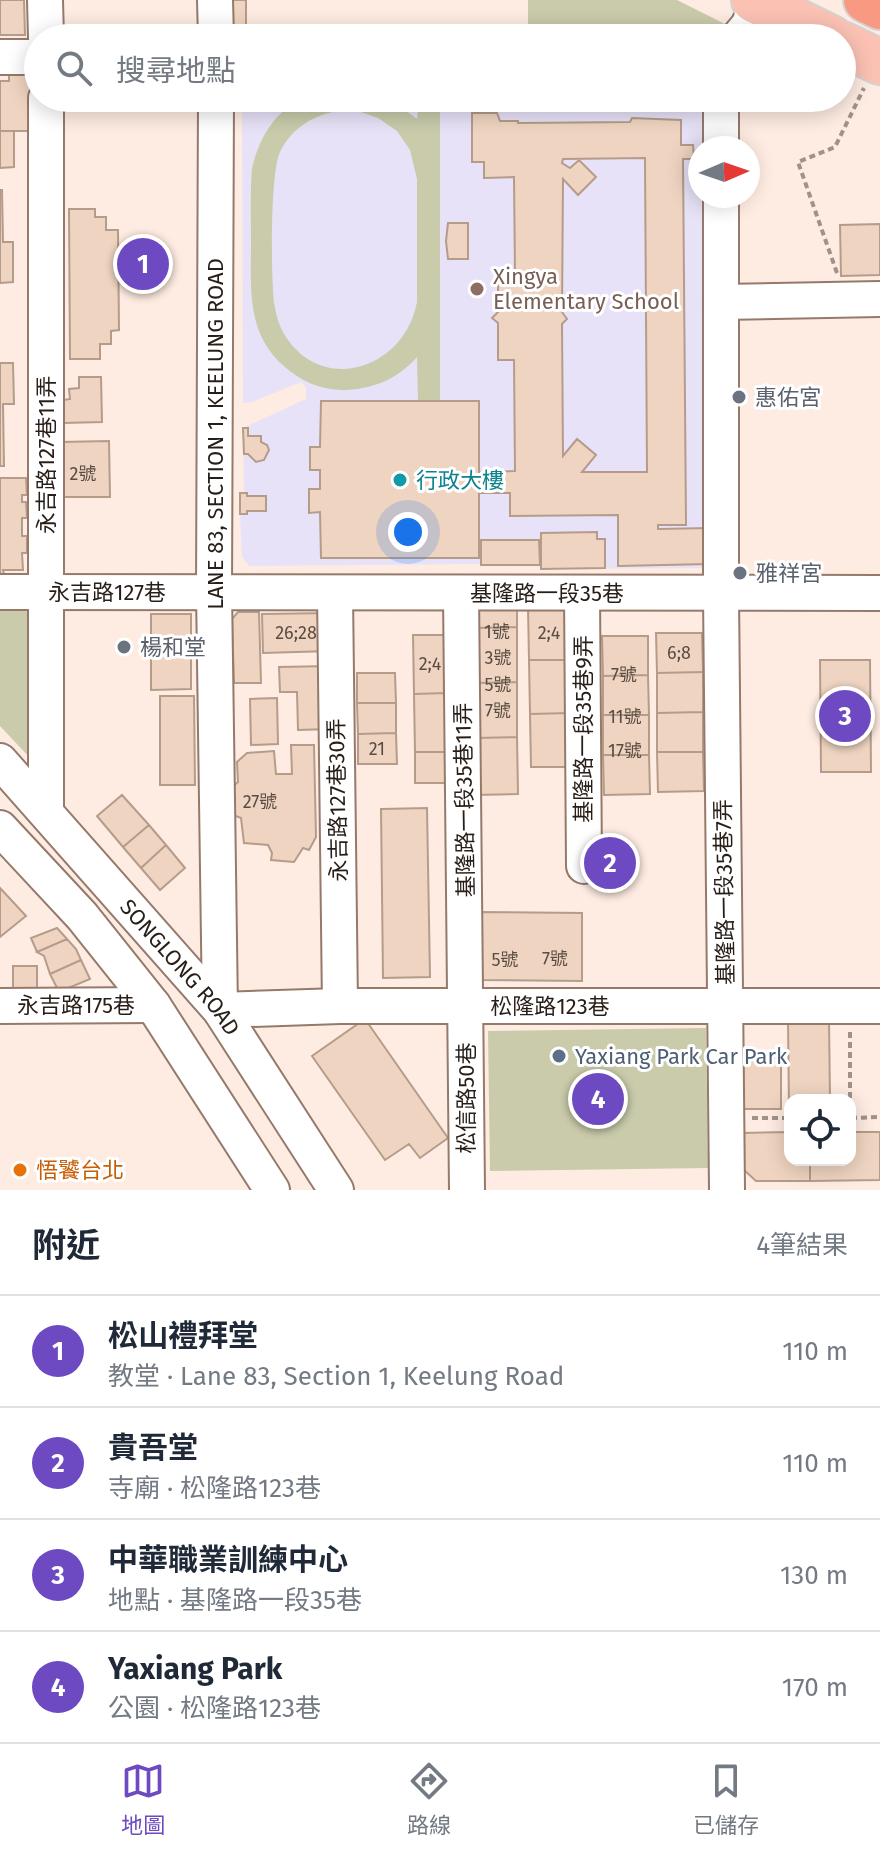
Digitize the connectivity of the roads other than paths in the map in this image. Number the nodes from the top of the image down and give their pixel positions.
1 (45, 0) edge
2 (215, 0) edge
3 (867, 0) edge
4 (880, 7) edge
5 (753, 10) edge
6 (46, 24) edge
7 (216, 24) edge
8 (792, 24) edge
9 (0, 57) edge
10 (24, 57) edge
11 (46, 112) edge
12 (216, 112) edge
13 (721, 112) edge
14 (721, 136) edge
15 (721, 208) edge
16 (880, 299) edge
17 (721, 302) junction
18 (45, 591) junction
19 (214, 591) junction
20 (0, 592) edge
21 (461, 593) junction
22 (582, 593) junction
23 (880, 593) edge
24 (335, 594) junction
25 (721, 595) junction
26 (0, 761) edge
27 (46, 812) junction
28 (0, 828) edge
29 (584, 866) dead end
30 (153, 1005) junction
31 (726, 1005) junction
32 (0, 1006) edge
33 (340, 1006) junction
34 (466, 1006) junction
35 (865, 1006) edge
36 (220, 1010) junction
37 (272, 1190) edge
38 (336, 1190) edge
39 (467, 1190) edge
40 (727, 1190) edge

1 - 6 street
2 - 7 street
3 - 4 highway
5 - 8 main road
9 - 10 street
11 - 18 street, 永吉路127巷11弄
12 - 19 street, LANE 83, SECTION 1, KEELUNG ROAD
13 - 14 street
15 - 17 street, 基隆路一段35巷7弄
16 - 17 street
17 - 25 street, 基隆路一段35巷7弄
18 - 19 street, 永吉路127巷
18 - 20 street, 永吉路127巷
18 - 27 street, 永吉路127巷11弄
19 - 24 street, 基隆路一段35巷
19 - 36 street, LANE 83, SECTION 1, KEELUNG ROAD
21 - 22 street, 基隆路一段35巷
21 - 24 street, 基隆路一段35巷
21 - 34 street, 基隆路一段35巷11弄
22 - 25 street, 基隆路一段35巷
22 - 29 street, 基隆路一段35巷9弄
23 - 25 street, 基隆路一段35巷
24 - 33 street, 永吉路127巷30弄
25 - 31 street, 基隆路一段35巷7弄
26 - 27 street, SONGLONG ROAD
27 - 36 street, SONGLONG ROAD
28 - 30 street, SONGLONG ROAD
30 - 32 street, 永吉路175巷
30 - 37 street, SONGLONG ROAD
31 - 34 street, 松隆路123巷
31 - 35 street, 松隆路123巷
31 - 40 street, 基隆路一段35巷7弄
33 - 34 street, 松隆路123巷
33 - 36 street, 松隆路123巷
34 - 39 street, 松信路50巷
36 - 38 street, SONGLONG ROAD

